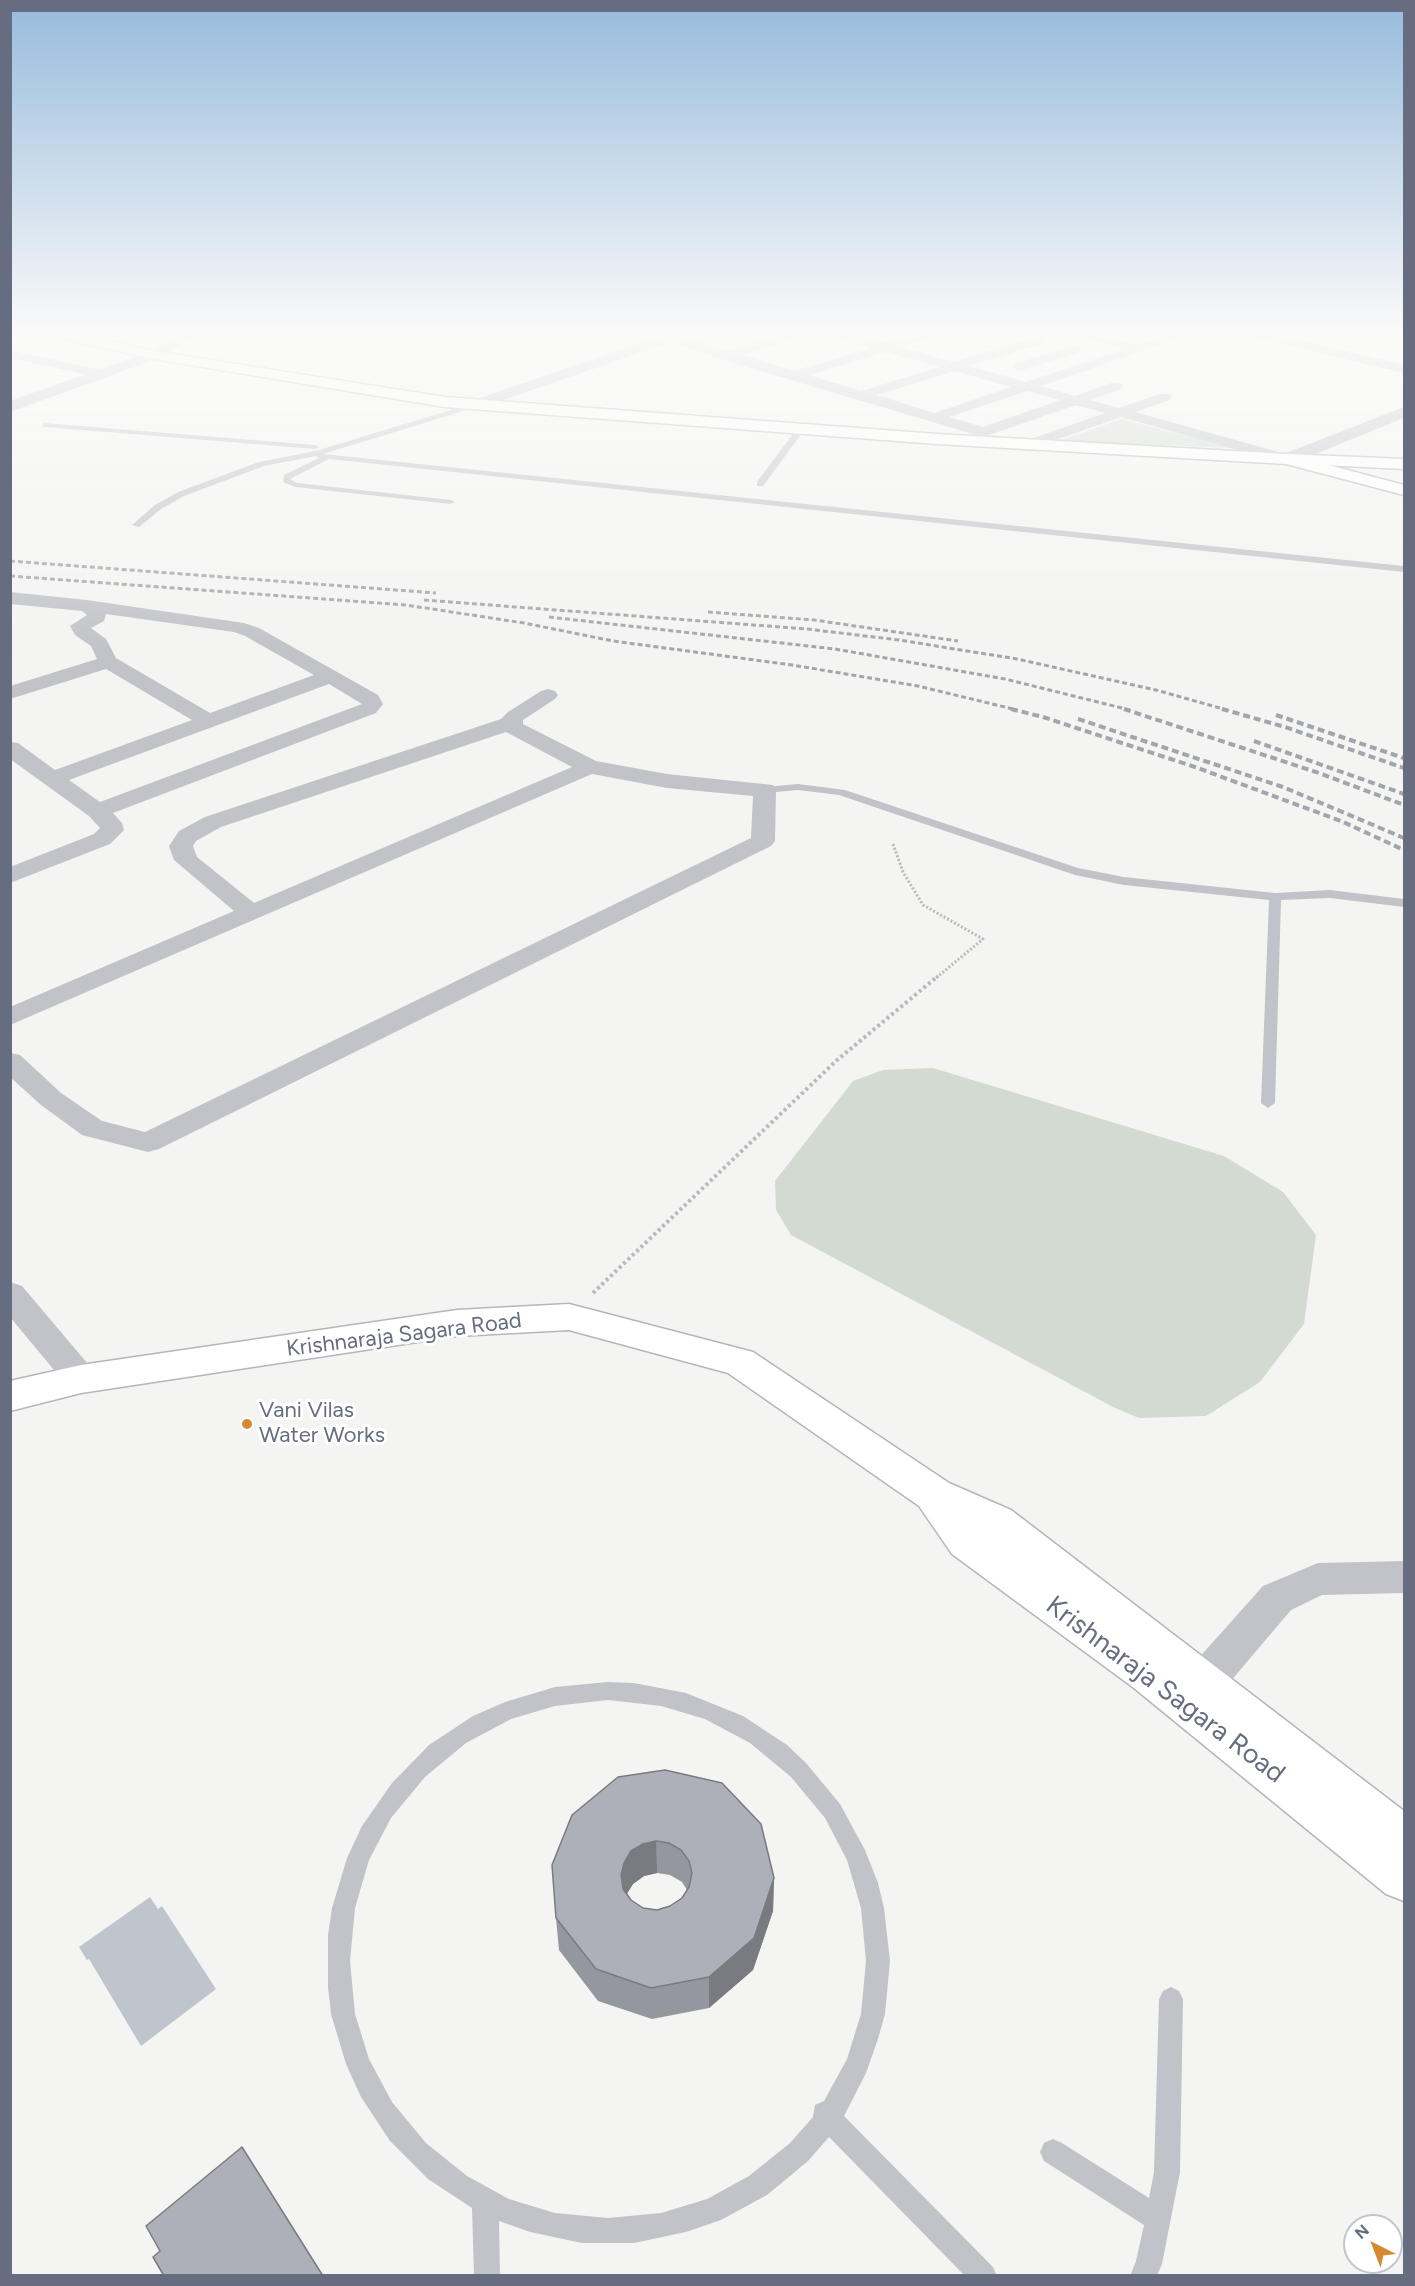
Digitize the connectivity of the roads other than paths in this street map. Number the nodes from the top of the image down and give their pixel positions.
1 (178, 438) edge
2 (372, 438) edge
3 (795, 438) edge
4 (989, 438) edge
5 (1049, 438) edge
6 (1210, 438) edge
7 (1340, 438) edge
8 (1030, 444) junction
9 (328, 452) junction
10 (1287, 459) junction
11 (1404, 464) edge
12 (760, 484) dead end
13 (1404, 490) edge
14 (451, 502) dead end
15 (136, 525) dead end
16 (1404, 569) edge
17 (10, 598) edge
18 (87, 606) junction
19 (108, 662) junction
20 (328, 677) junction
21 (10, 693) edge
22 (548, 695) dead end
23 (208, 721) junction
24 (512, 723) junction
25 (10, 748) edge
26 (590, 766) junction
27 (52, 779) junction
28 (765, 790) junction
29 (97, 811) junction
30 (10, 876) edge
31 (1275, 897) junction
32 (1404, 903) edge
33 (251, 913) junction
34 (10, 1017) edge
35 (10, 1061) edge
36 (1268, 1104) dead end
37 (10, 1294) edge
38 (81, 1379) junction
39 (10, 1396) edge
40 (934, 1495) junction
41 (1404, 1577) edge
42 (1203, 1683) junction
43 (1404, 1840) edge
44 (1404, 1877) edge
45 (1171, 1999) dead end
46 (824, 2114) junction
47 (1053, 2152) dead end
48 (484, 2206) junction
49 (1158, 2219) junction
50 (487, 2276) edge
51 (984, 2276) edge
52 (1143, 2276) edge

1 - 9 lane
2 - 9 lane
3 - 12 lane
4 - 8 main road
5 - 8 street
6 - 10 street
7 - 10 street
8 - 10 main road
9 - 14 lane
9 - 15 lane
9 - 16 lane
10 - 11 main road
10 - 13 main road
17 - 18 street
18 - 19 street
18 - 20 street
19 - 21 street
19 - 23 street
20 - 23 street
20 - 29 street
22 - 24 street
23 - 27 street
24 - 26 street
24 - 33 street
25 - 27 street
26 - 28 street
26 - 33 street
27 - 29 street
28 - 31 lane
28 - 35 street
29 - 30 street
31 - 32 lane
31 - 36 lane
33 - 34 street
37 - 38 street
38 - 39 main road, Krishnaraja Sagara Road
38 - 40 main road, Krishnaraja Sagara Road
40 - 42 main road, Krishnaraja Sagara Road
40 - 44 main road, Krishnaraja Sagara Road
41 - 42 street
42 - 43 main road, Krishnaraja Sagara Road
45 - 49 lane
46 - 48 lane
46 - 48 lane
46 - 51 lane
47 - 49 lane
48 - 50 lane
49 - 52 lane

